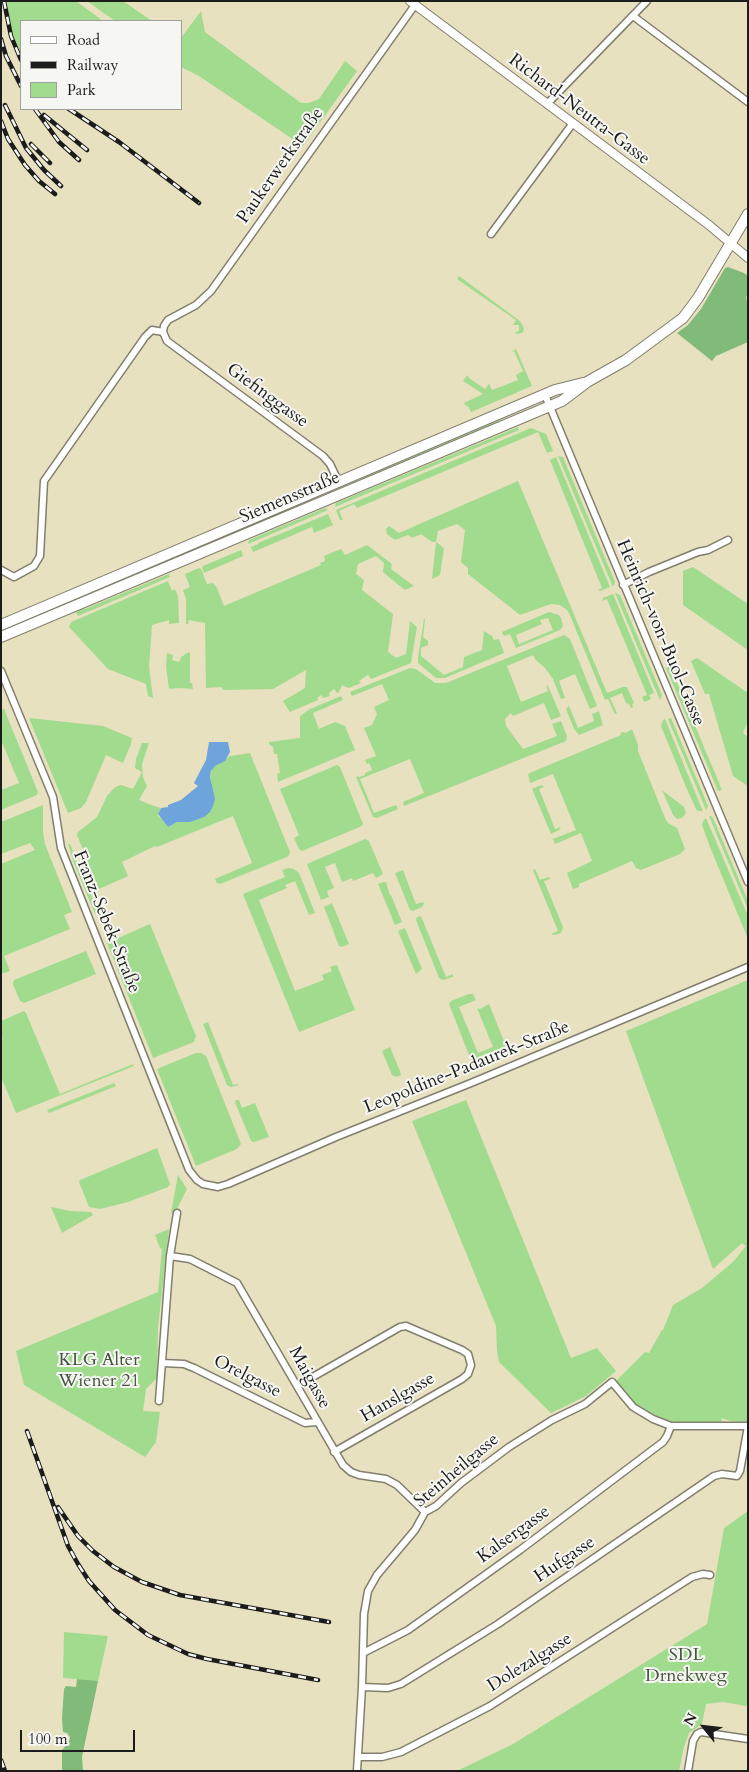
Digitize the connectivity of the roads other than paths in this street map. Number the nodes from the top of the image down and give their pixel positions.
1 (647, 1) edge
2 (417, 4) edge
3 (634, 16) junction
4 (748, 102) edge
5 (547, 104) junction
6 (573, 123) junction
7 (748, 214) edge
8 (492, 234) dead end
9 (731, 243) junction
10 (748, 258) edge
11 (162, 332) junction
12 (587, 382) junction
13 (544, 395) junction
14 (549, 406) junction
15 (338, 482) junction
16 (343, 494) junction
17 (728, 540) dead end
18 (1, 570) edge
19 (624, 585) junction
20 (1, 625) edge
21 (1, 637) edge
22 (1, 670) edge
23 (748, 882) edge
24 (748, 966) edge
25 (197, 1180) joint
26 (177, 1214) dead end
27 (170, 1256) junction
28 (162, 1362) junction
29 (297, 1386) junction
30 (159, 1402) dead end
31 (316, 1422) junction
32 (671, 1426) junction
33 (748, 1426) edge
34 (334, 1452) junction
35 (425, 1512) junction
36 (710, 1575) dead end
37 (363, 1653) junction
38 (362, 1687) junction
39 (748, 1739) edge
40 (358, 1757) junction
41 (357, 1771) edge
42 (688, 1771) edge

1 - 3 street
2 - 5 street, Richard-Neutra-Gasse
2 - 11 street, Paukerwerkstraße
3 - 4 street
3 - 5 street
5 - 6 street, Richard-Neutra-Gasse
6 - 8 street
6 - 9 street, Richard-Neutra-Gasse
7 - 9 main road, Siemensstraße
9 - 10 street, Richard-Neutra-Gasse
9 - 12 main road, Siemensstraße
11 - 15 street, Giefinggasse
11 - 18 street
12 - 13 main road, Siemensstraße
12 - 14 main road, Siemensstraße
13 - 14 street, Heinrich-von-Buol-Gasse
13 - 15 main road, Siemensstraße
14 - 16 main road, Siemensstraße
14 - 19 street, Heinrich-von-Buol-Gasse
15 - 16 street, Giefinggasse
15 - 20 main road, Siemensstraße
16 - 21 main road, Siemensstraße
17 - 19 street
19 - 23 street, Heinrich-von-Buol-Gasse
22 - 25 street, Franz-Sebek-Straße
24 - 25 street, Leopoldine-Padaurek-Straße
26 - 27 street
27 - 28 street
27 - 29 street, Maigasse
28 - 30 street
28 - 31 street, Orelgasse
29 - 31 street, Maigasse
29 - 34 street, Hanslgasse
31 - 34 street, Maigasse
32 - 33 street, Steinheilgasse
32 - 35 street, Steinheilgasse
32 - 37 street, Kalsergasse
33 - 38 street, Hufgasse
34 - 35 street, Maigasse
35 - 37 street, Steinheilgasse
36 - 40 street, Dolezalgasse
37 - 38 street, Steinheilgasse
38 - 40 street, Steinheilgasse
39 - 42 street
40 - 41 street, Steinheilgasse

